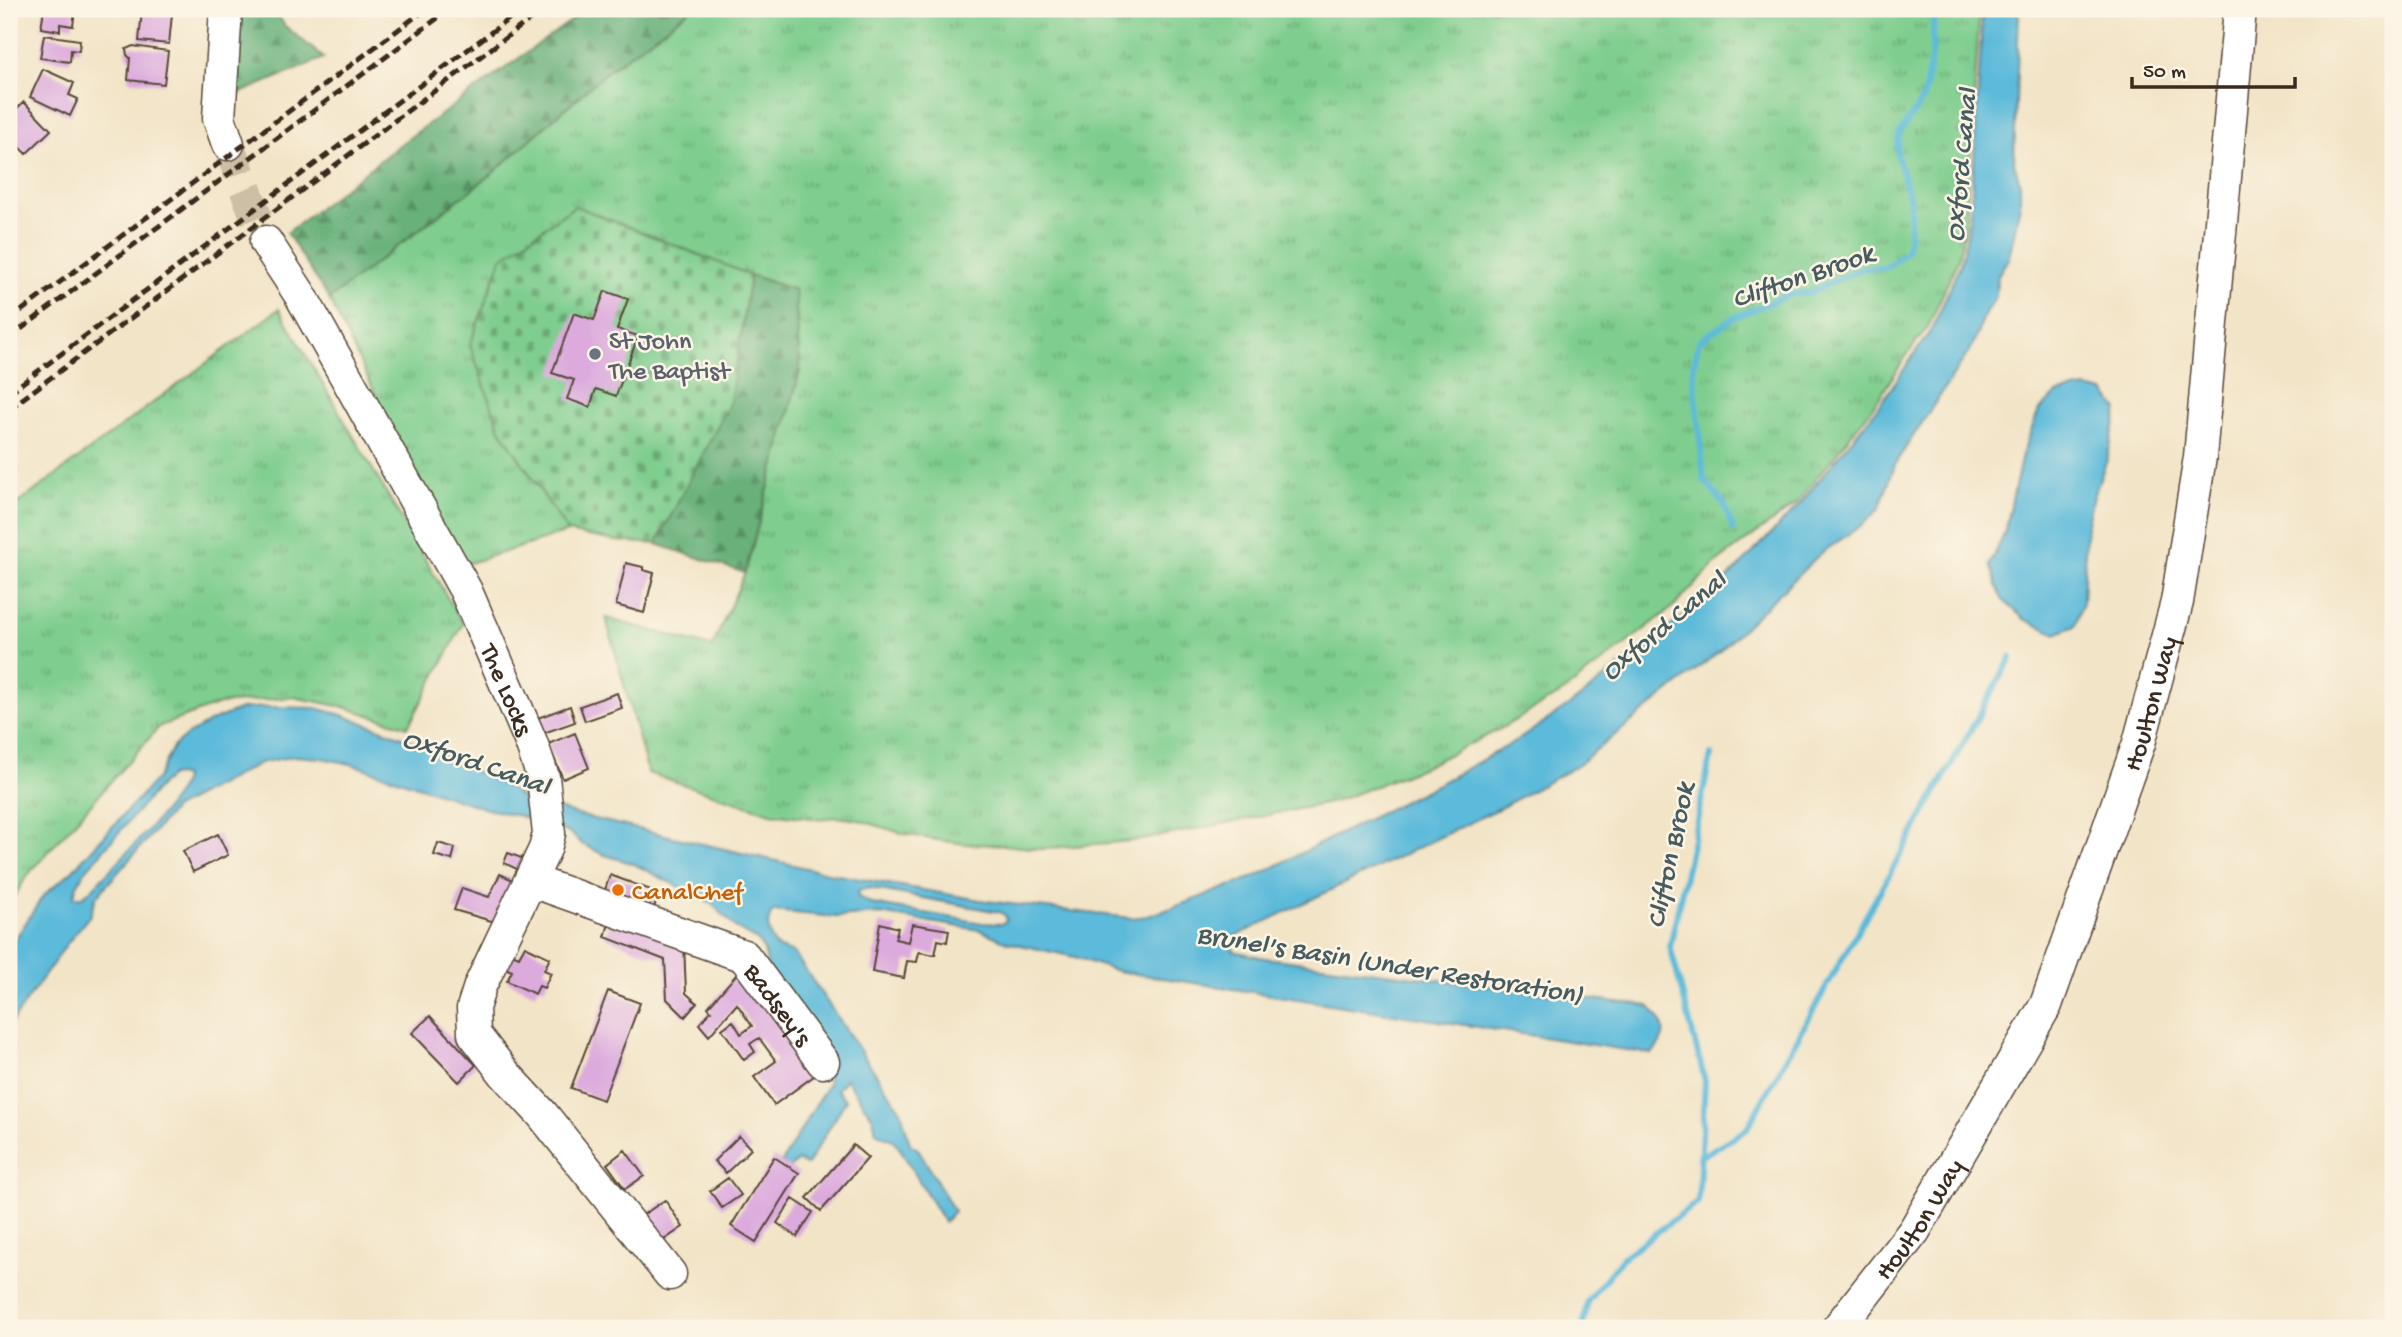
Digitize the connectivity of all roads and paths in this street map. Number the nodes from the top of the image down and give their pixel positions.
1 (226, 9) edge
2 (2240, 9) edge
3 (228, 144) tunnel mouth
4 (266, 243) tunnel mouth
5 (531, 881) junction
6 (823, 1062) dead end
7 (670, 1274) dead end
8 (1838, 1328) edge

1 - 3 street
2 - 8 street, Houlton Way
4 - 5 street, The Locks
5 - 6 street, Badsey's
5 - 7 street, The Locks

